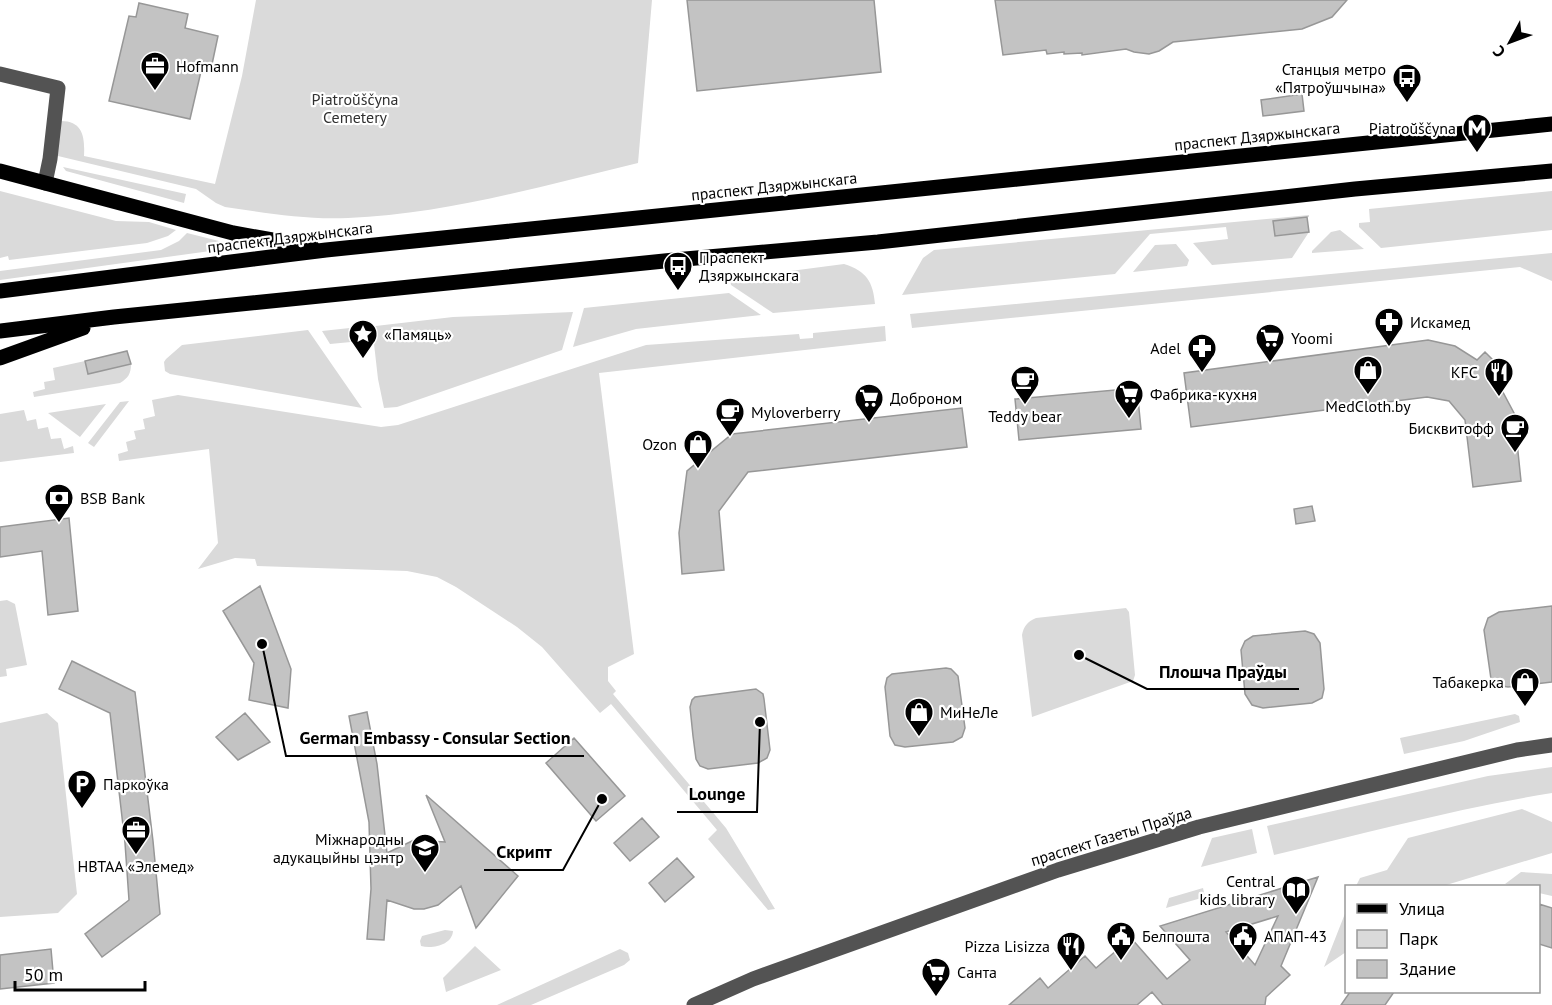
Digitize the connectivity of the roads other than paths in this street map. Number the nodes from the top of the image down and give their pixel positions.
1 (0, 74) edge
2 (1552, 124) edge
3 (0, 171) edge
4 (1552, 171) edge
5 (45, 183) junction
6 (326, 250) junction
7 (0, 291) edge
8 (114, 317) junction
9 (0, 331) edge
10 (0, 358) edge
11 (1552, 745) edge
12 (694, 1005) edge

1 - 5 street
2 - 6 main road, праспект Дзяржынскага
3 - 5 main road
4 - 8 main road
5 - 6 main road
6 - 7 main road, праспект Дзяржынскага
8 - 9 main road
8 - 10 main road
11 - 12 street, праспект Газеты Праўда

